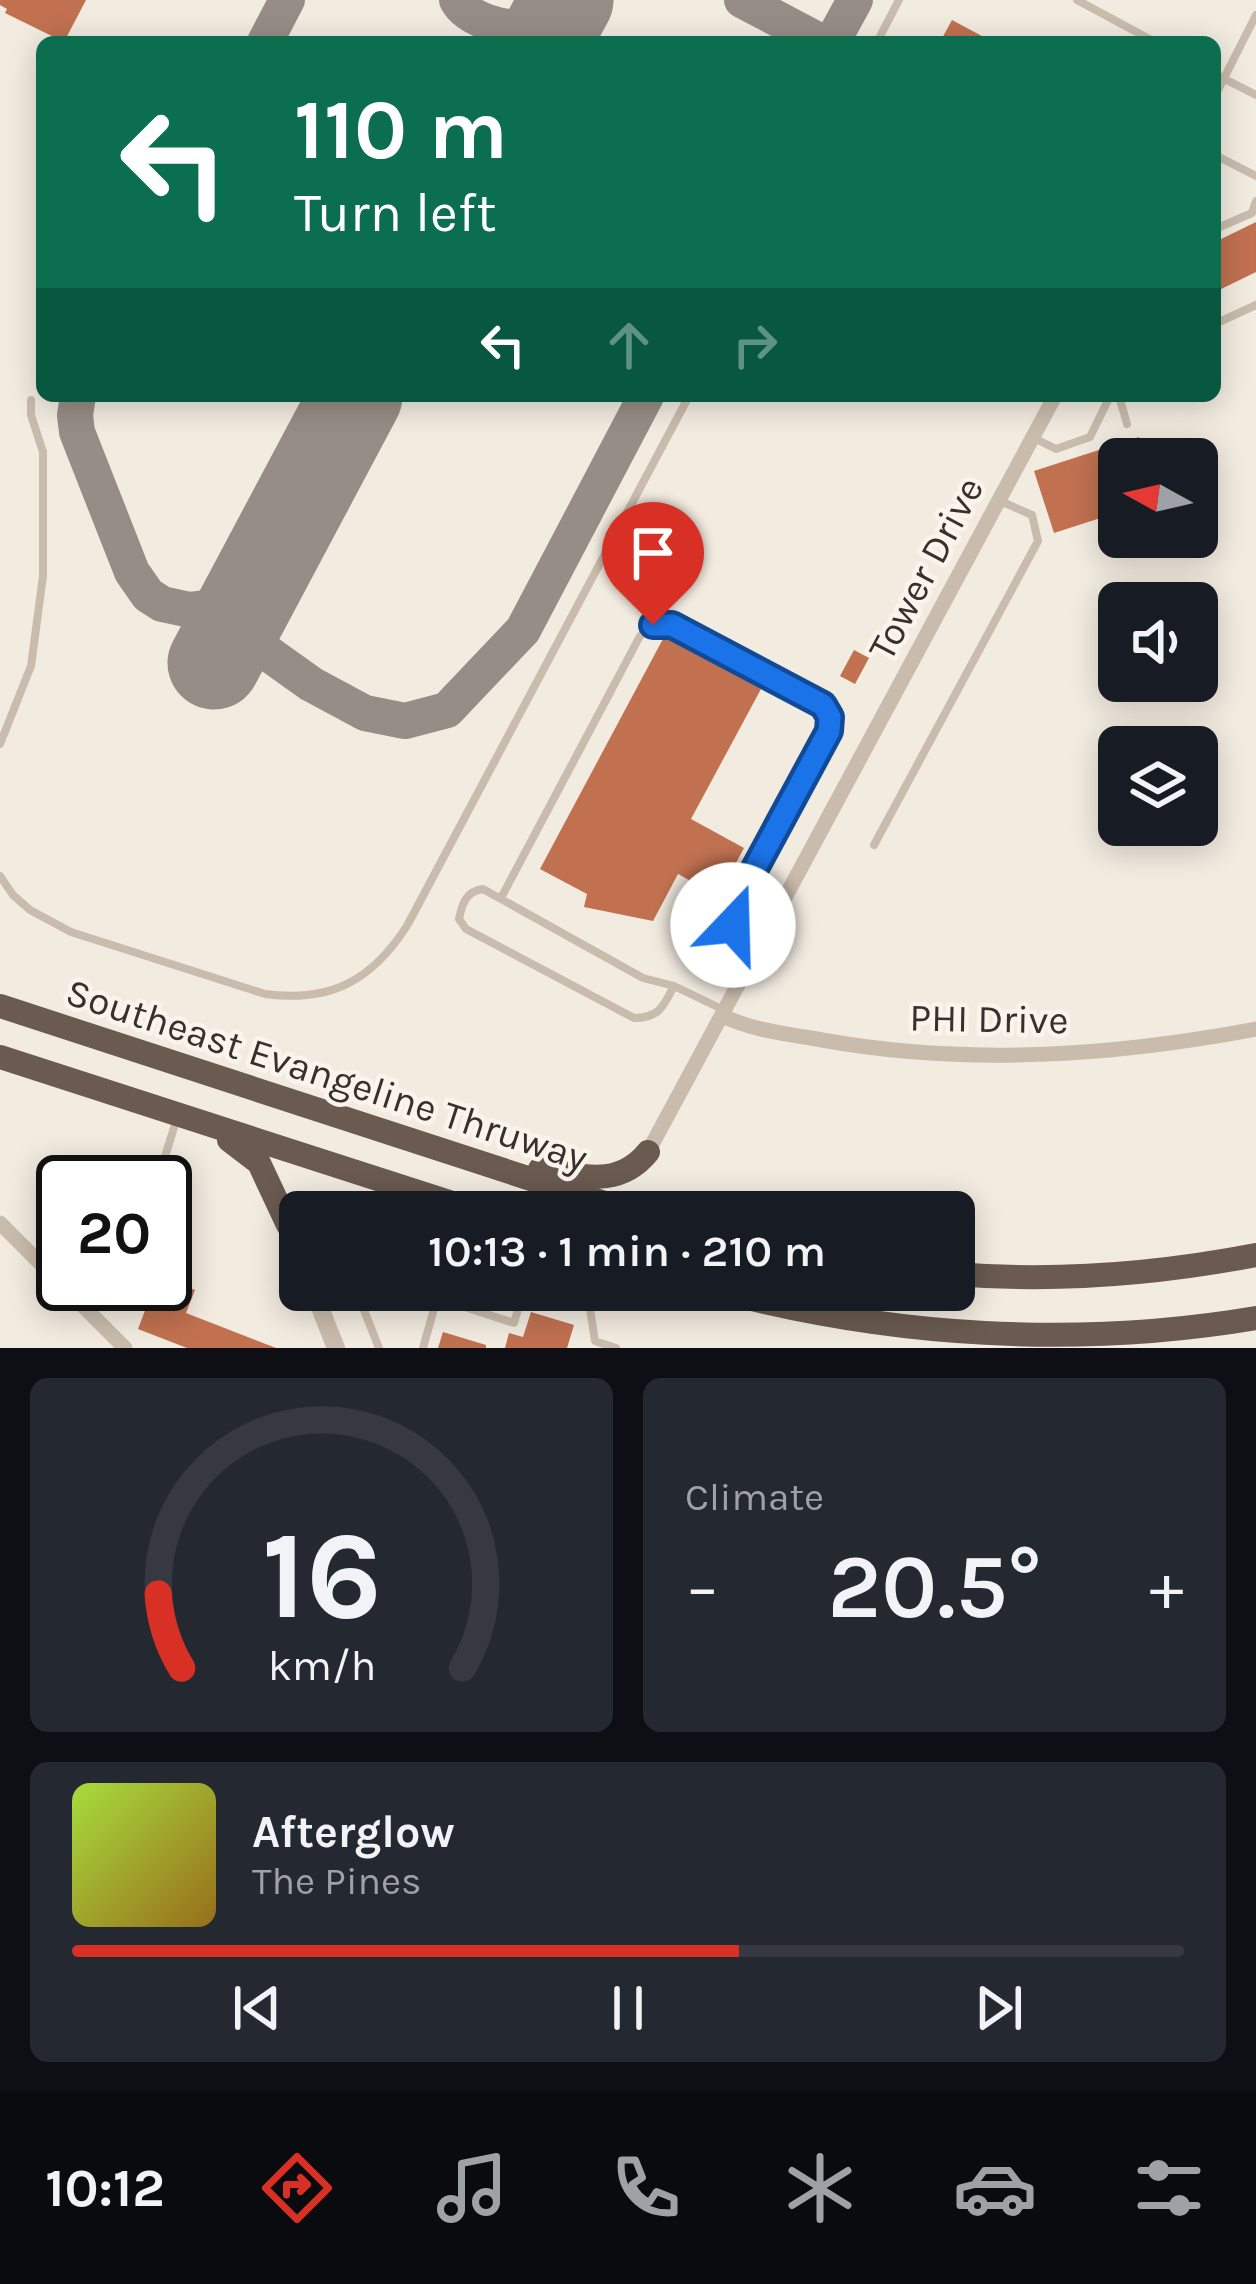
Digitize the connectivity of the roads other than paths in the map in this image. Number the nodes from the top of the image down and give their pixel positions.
1 (899, 0) edge
2 (1076, 0) edge
3 (1256, 15) edge
4 (880, 36) edge
5 (1144, 36) edge
6 (1221, 74) edge
7 (1221, 77) edge
8 (1256, 95) edge
9 (1221, 158) edge
10 (1256, 176) edge
11 (1256, 201) edge
12 (1221, 226) edge
13 (1256, 305) edge
14 (1221, 321) edge
15 (31, 400) dead end
16 (686, 402) edge
17 (1052, 402) edge
18 (1107, 402) edge
19 (1121, 402) edge
20 (1127, 424) dead end
21 (1033, 437) junction
22 (998, 501) junction
23 (0, 744) edge
24 (874, 845) dead end
25 (0, 876) edge
26 (501, 898) junction
27 (760, 946) junction
28 (674, 986) junction
29 (0, 1006) edge
30 (724, 1013) junction
31 (1256, 1029) edge
32 (0, 1057) edge
33 (178, 1116) junction
34 (649, 1152) junction
35 (166, 1155) edge
36 (464, 1156) junction
37 (331, 1164) junction
38 (285, 1191) edge
39 (415, 1191) edge
40 (553, 1191) edge
41 (636, 1191) edge
42 (279, 1206) edge
43 (0, 1223) edge
44 (1256, 1255) edge
45 (975, 1274) edge
46 (321, 1311) edge
47 (364, 1311) edge
48 (433, 1311) edge
49 (477, 1311) edge
50 (516, 1311) edge
51 (590, 1311) edge
52 (800, 1311) edge
53 (1256, 1318) edge
54 (125, 1348) edge
55 (336, 1348) edge
56 (379, 1348) edge
57 (423, 1348) edge
58 (616, 1348) edge

1 - 4 lane
2 - 5 lane
3 - 6 lane
7 - 8 lane
9 - 10 lane
11 - 12 lane
13 - 14 lane
15 - 23 lane
16 - 25 lane
17 - 21 street, Tower Drive
18 - 21 lane
19 - 20 lane
21 - 22 street, Tower Drive
22 - 24 lane
22 - 27 street, Tower Drive
26 - 27 lane
26 - 28 lane
26 - 28 lane
27 - 30 street, Tower Drive
28 - 30 lane
29 - 36 highway, Southeast Evangeline Thruway
30 - 31 street, PHI Drive
30 - 34 street, Tower Drive
32 - 33 highway
33 - 35 lane
33 - 37 highway
33 - 42 highway
34 - 36 highway
34 - 41 highway
36 - 40 highway, Southeast Evangeline Thruway
37 - 38 highway
37 - 39 highway
43 - 54 street
44 - 45 highway
46 - 55 street
47 - 56 lane
48 - 57 lane
49 - 50 lane
51 - 58 lane
52 - 53 highway

